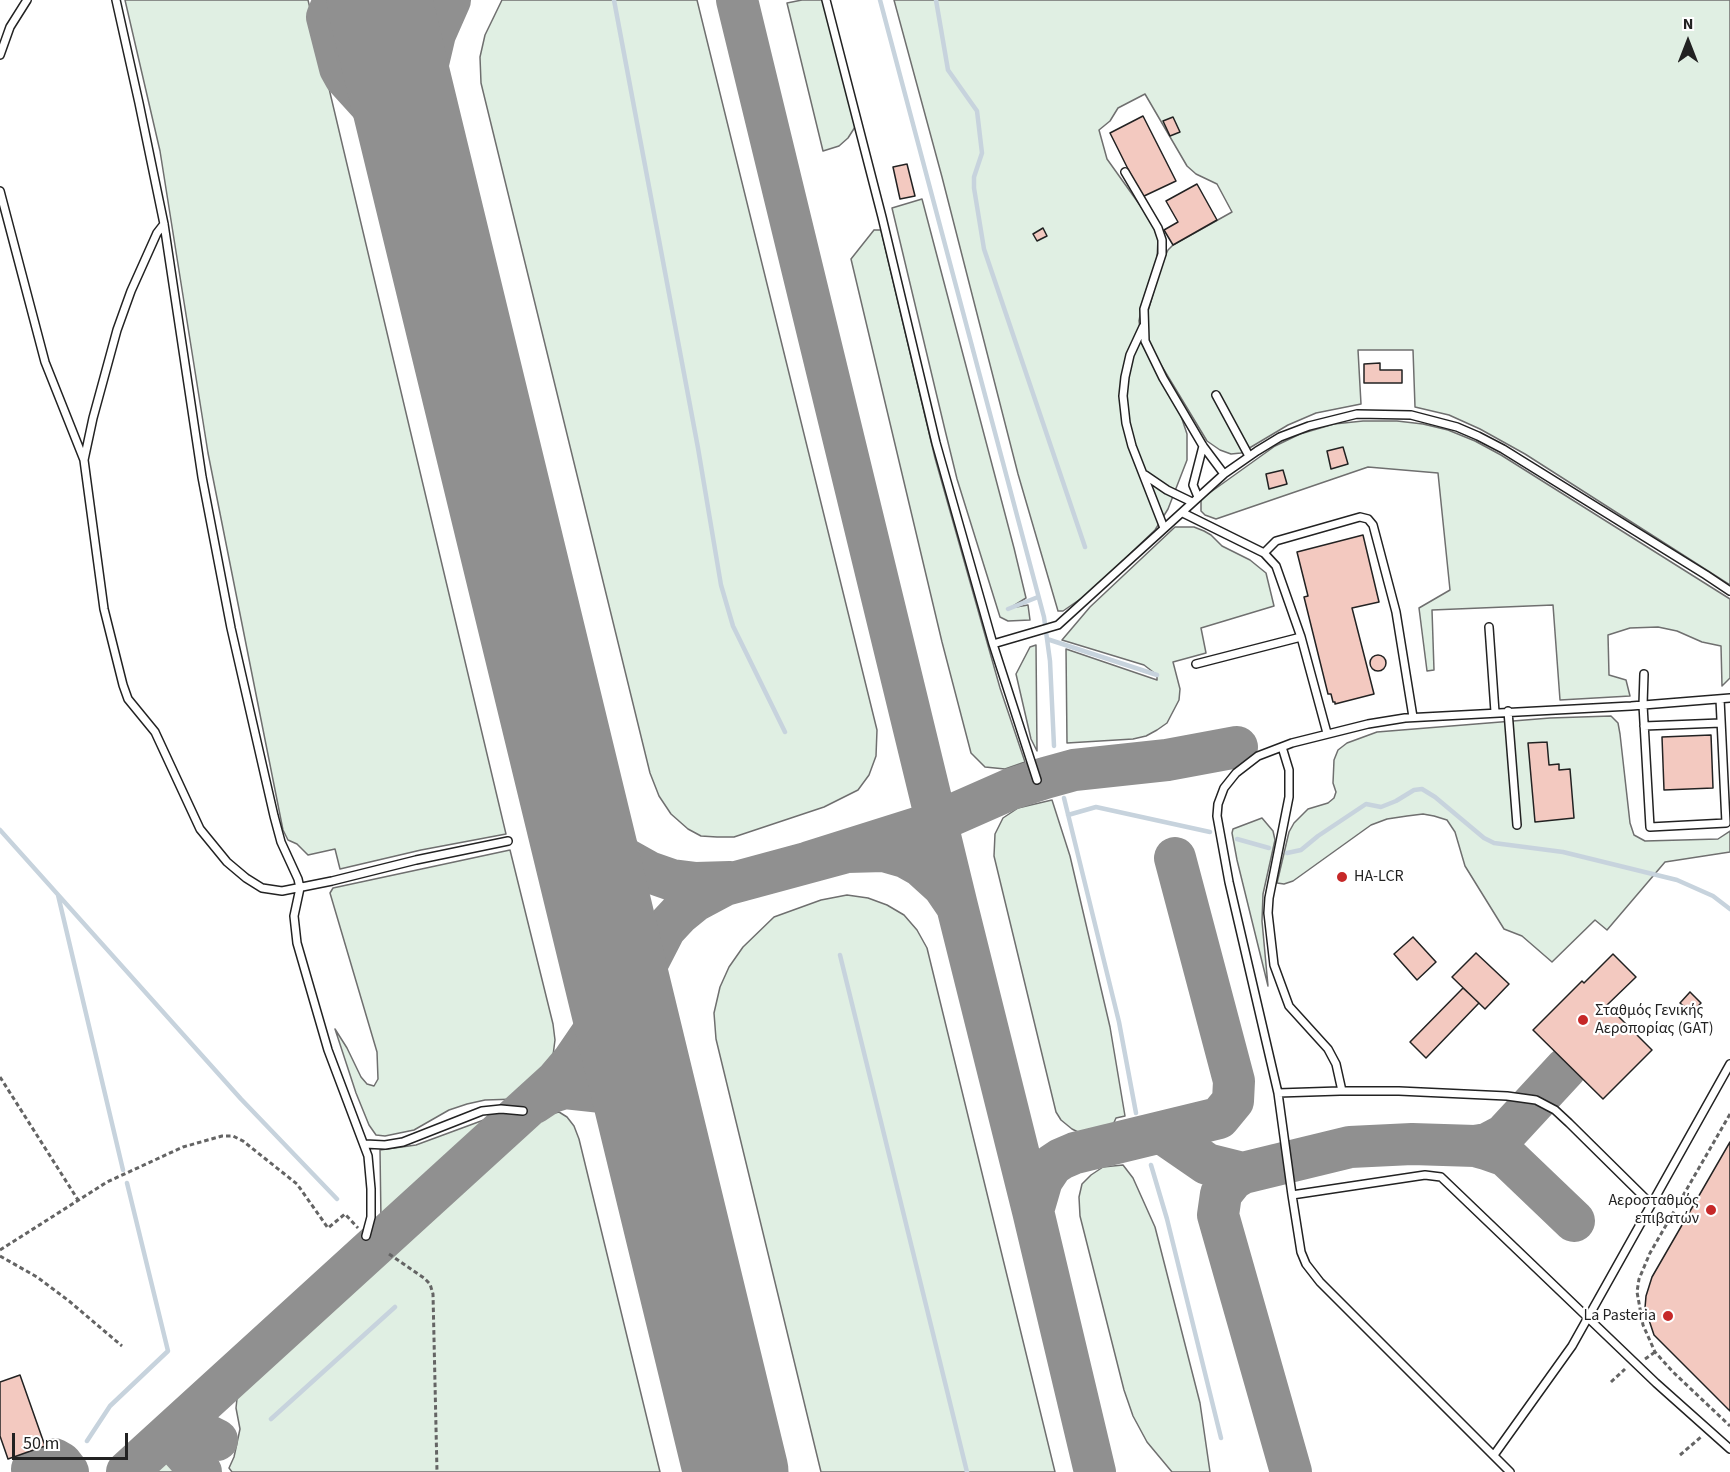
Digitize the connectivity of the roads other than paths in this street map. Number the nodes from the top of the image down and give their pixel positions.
1 (27, 0) edge
2 (116, 0) edge
3 (826, 0) edge
4 (0, 55) edge
5 (1125, 172) dead end
6 (0, 191) edge
7 (164, 224) junction
8 (1143, 327) junction
9 (1216, 395) dead end
10 (1203, 446) junction
11 (1249, 456) junction
12 (84, 460) junction
13 (1144, 474) junction
14 (1224, 474) junction
15 (1195, 500) junction
16 (1183, 513) junction
17 (1164, 528) junction
18 (1264, 553) junction
19 (1730, 591) edge
20 (1489, 627) dead end
21 (1301, 637) junction
22 (993, 644) junction
23 (1196, 664) dead end
24 (1644, 674) dead end
25 (1730, 698) edge
26 (1720, 699) junction
27 (1643, 705) junction
28 (1508, 711) junction
29 (1495, 712) junction
30 (1413, 717) junction
31 (1721, 723) junction
32 (1644, 726) junction
33 (1327, 733) junction
34 (1282, 747) junction
35 (1037, 780) dead end
36 (1517, 825) dead end
37 (508, 842) dead end
38 (300, 888) junction
39 (1730, 1064) edge
40 (1342, 1091) junction
41 (1278, 1093) junction
42 (523, 1111) dead end
43 (365, 1144) junction
44 (1292, 1195) junction
45 (1651, 1204) junction
46 (366, 1236) road end
47 (1588, 1318) junction
48 (1730, 1449) edge
49 (1494, 1455) junction
50 (1510, 1472) edge

1 - 4 lane
2 - 7 lane
3 - 22 lane
5 - 8 lane
6 - 12 lane
7 - 12 lane
7 - 38 lane
8 - 10 lane
8 - 13 lane
9 - 11 lane
10 - 14 lane
10 - 15 lane
11 - 14 lane
11 - 19 lane
12 - 38 lane
13 - 15 lane
13 - 17 lane
14 - 15 lane
15 - 16 lane
16 - 17 lane
16 - 18 lane
17 - 22 lane
18 - 21 lane
18 - 30 lane
20 - 29 lane
21 - 23 lane
21 - 33 lane
22 - 35 lane
24 - 27 lane
25 - 26 lane
26 - 27 lane
26 - 31 lane
27 - 28 lane
27 - 32 lane
28 - 29 lane
28 - 36 lane
29 - 30 lane
30 - 33 lane
31 - 32 lane
31 - 32 lane
33 - 34 lane
34 - 40 lane
34 - 41 lane
37 - 38 lane
38 - 43 lane
39 - 45 lane
40 - 41 lane
40 - 45 lane
41 - 44 lane
42 - 43 lane
43 - 46 lane
44 - 47 lane
44 - 49 lane
45 - 47 lane
47 - 48 lane
47 - 49 lane
49 - 50 lane

